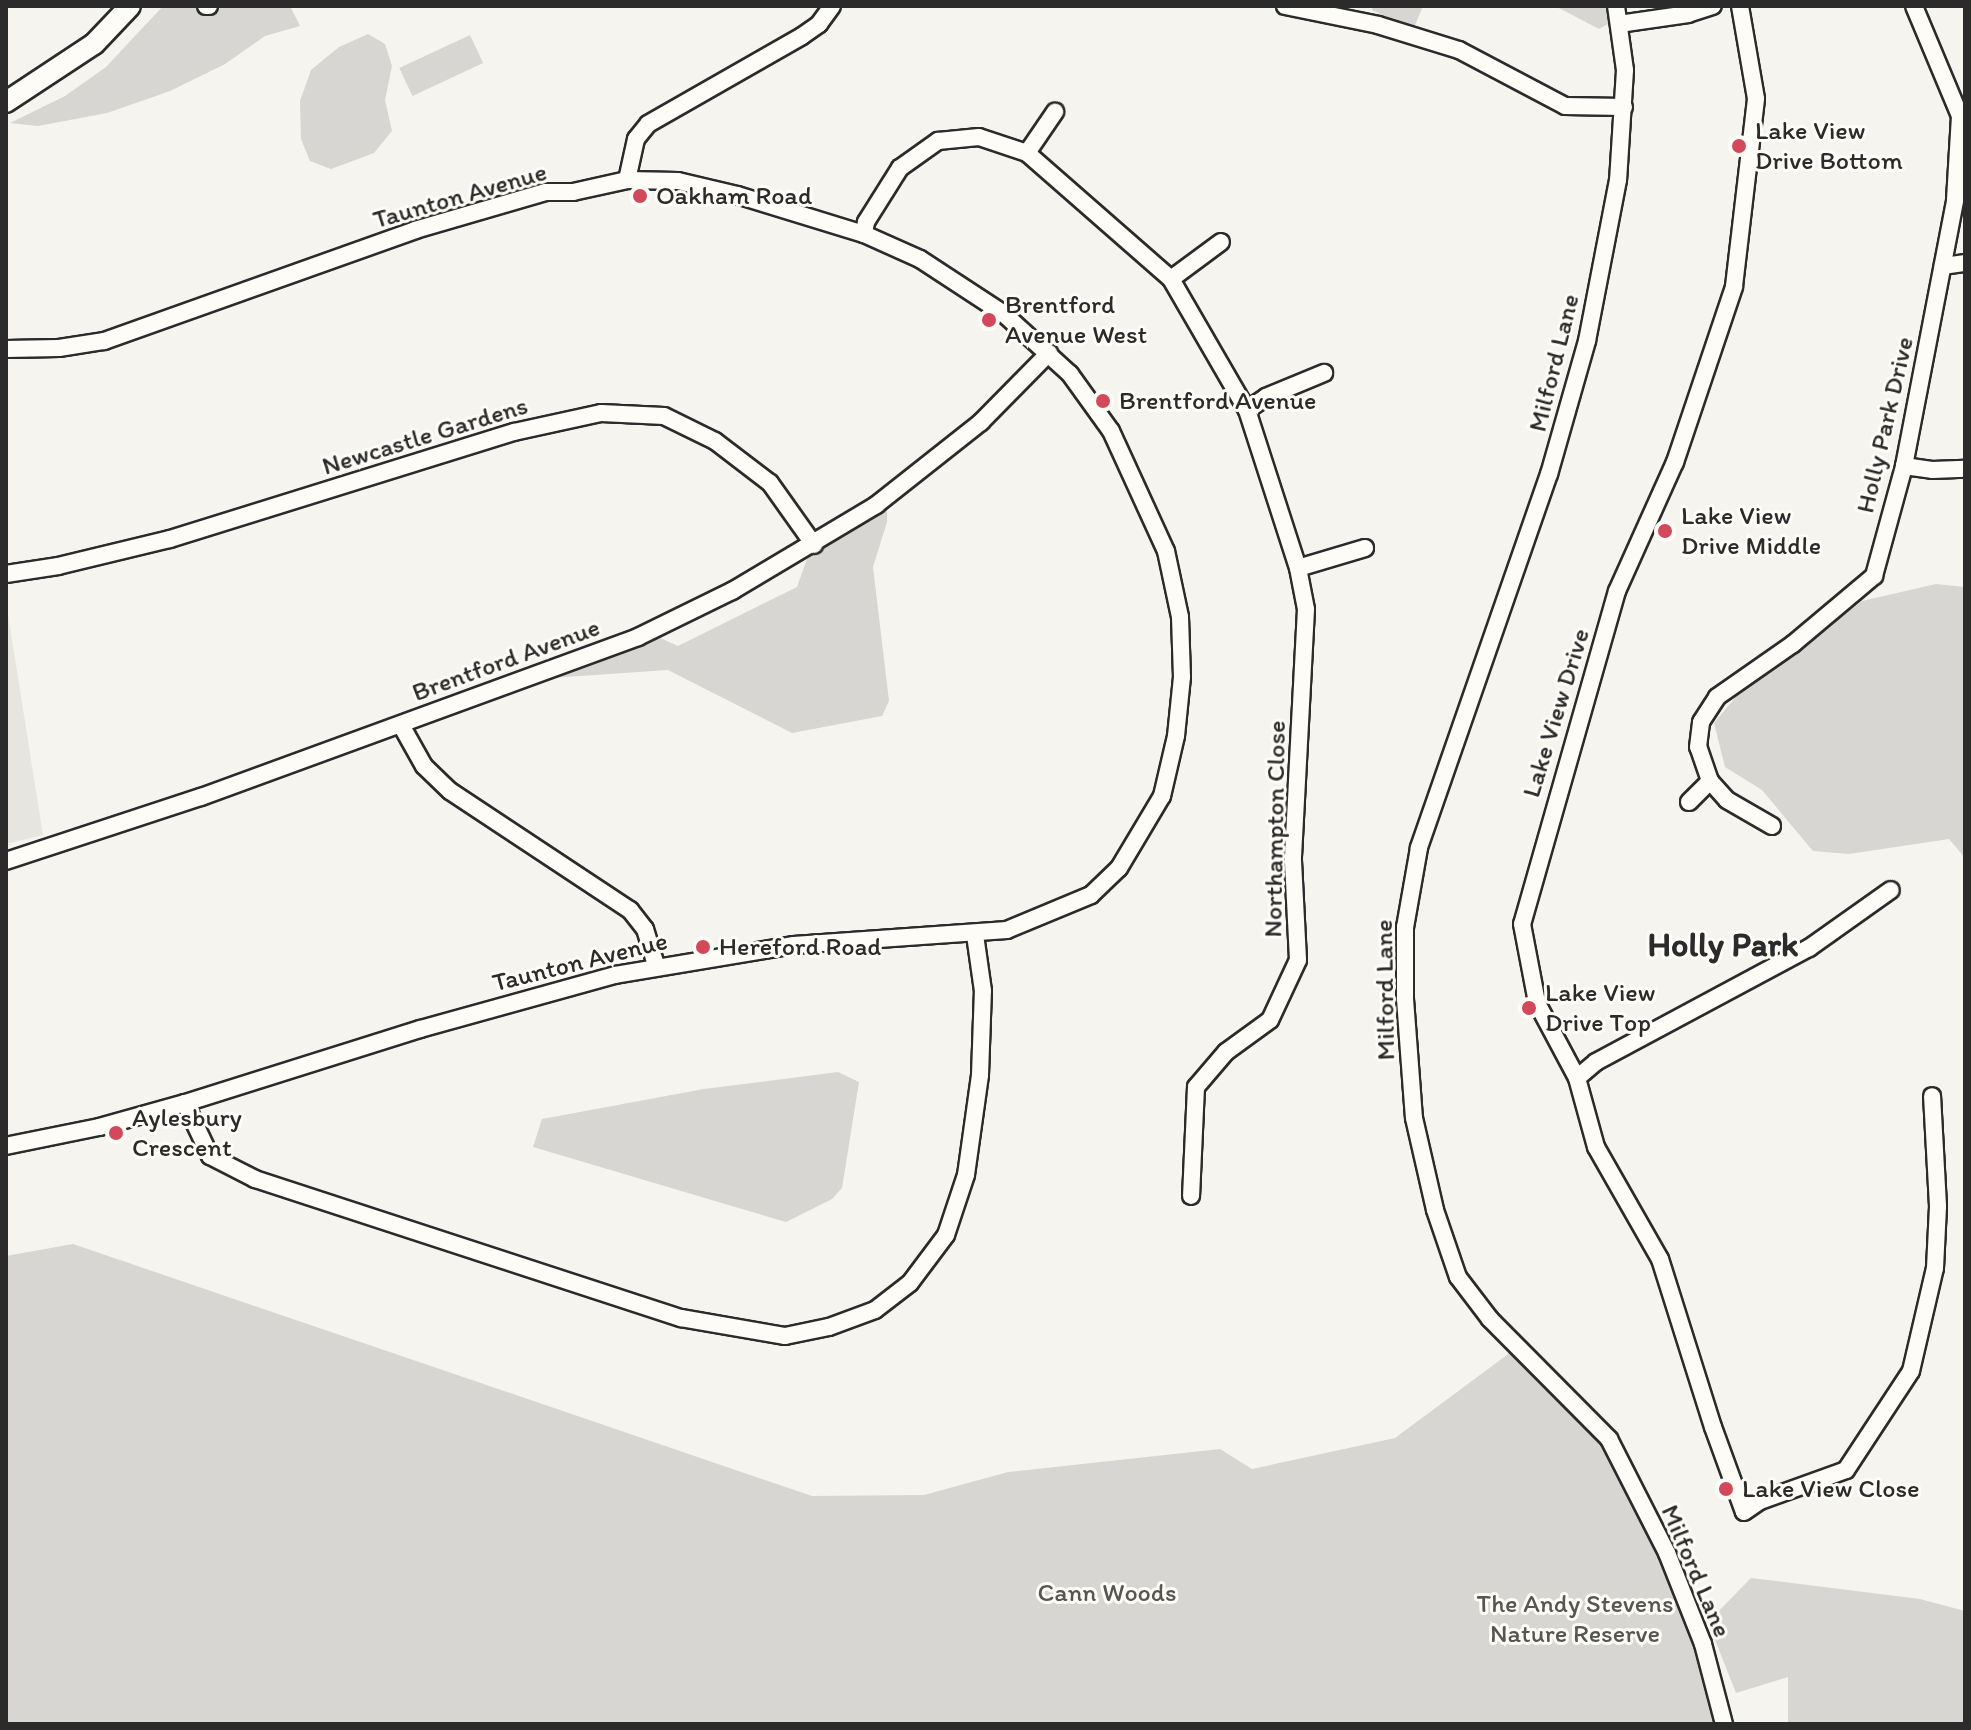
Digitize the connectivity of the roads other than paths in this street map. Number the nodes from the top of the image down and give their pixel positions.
1 (130, 6) edge
2 (832, 6) edge
3 (1285, 6) edge
4 (1616, 6) edge
5 (1713, 6) edge
6 (1740, 6) edge
7 (1914, 6) edge
8 (1619, 24) junction
9 (6, 102) edge
10 (1624, 107) junction
11 (1055, 112) dead end
12 (1027, 153) junction
13 (627, 180) junction
14 (864, 234) junction
15 (1221, 242) dead end
16 (1965, 263) edge
17 (1943, 266) junction
18 (1171, 279) junction
19 (6, 349) edge
20 (1049, 353) junction
21 (1324, 373) dead end
22 (1247, 410) junction
23 (1904, 466) junction
24 (1965, 469) edge
25 (814, 545) junction
26 (1365, 548) dead end
27 (1298, 568) junction
28 (6, 574) edge
29 (401, 725) junction
30 (1710, 781) junction
31 (1689, 802) dead end
32 (1772, 826) dead end
33 (6, 861) edge
34 (1891, 890) dead end
35 (975, 935) junction
36 (656, 966) junction
37 (1577, 1078) junction
38 (1932, 1096) dead end
39 (185, 1103) junction
40 (6, 1146) edge
41 (1191, 1196) dead end
42 (1724, 1724) edge

1 - 9 street
2 - 13 street
3 - 10 street
4 - 8 street, Milford Lane
5 - 8 street
6 - 37 street, Lake View Drive
7 - 17 street, Holly Park Drive
8 - 10 street, Milford Lane
10 - 42 street, Milford Lane
11 - 12 street
12 - 14 street, Northampton Close
12 - 18 street, Northampton Close
13 - 14 street, Taunton Avenue
13 - 19 street, Taunton Avenue
14 - 20 street, Taunton Avenue
15 - 18 street
16 - 17 street
17 - 23 street, Holly Park Drive
18 - 22 street, Northampton Close
20 - 25 street, Brentford Avenue
20 - 35 street, Taunton Avenue
21 - 22 street
22 - 27 street, Northampton Close
23 - 24 street
23 - 30 street, Holly Park Drive
25 - 28 street, Newcastle Gardens
25 - 29 street, Brentford Avenue
26 - 27 street
27 - 41 street, Northampton Close
29 - 33 street, Brentford Avenue
29 - 36 street
30 - 31 street
30 - 32 street
34 - 37 street
35 - 36 street, Taunton Avenue
35 - 39 street
36 - 39 street, Taunton Avenue
37 - 38 street
39 - 40 street, Taunton Avenue

